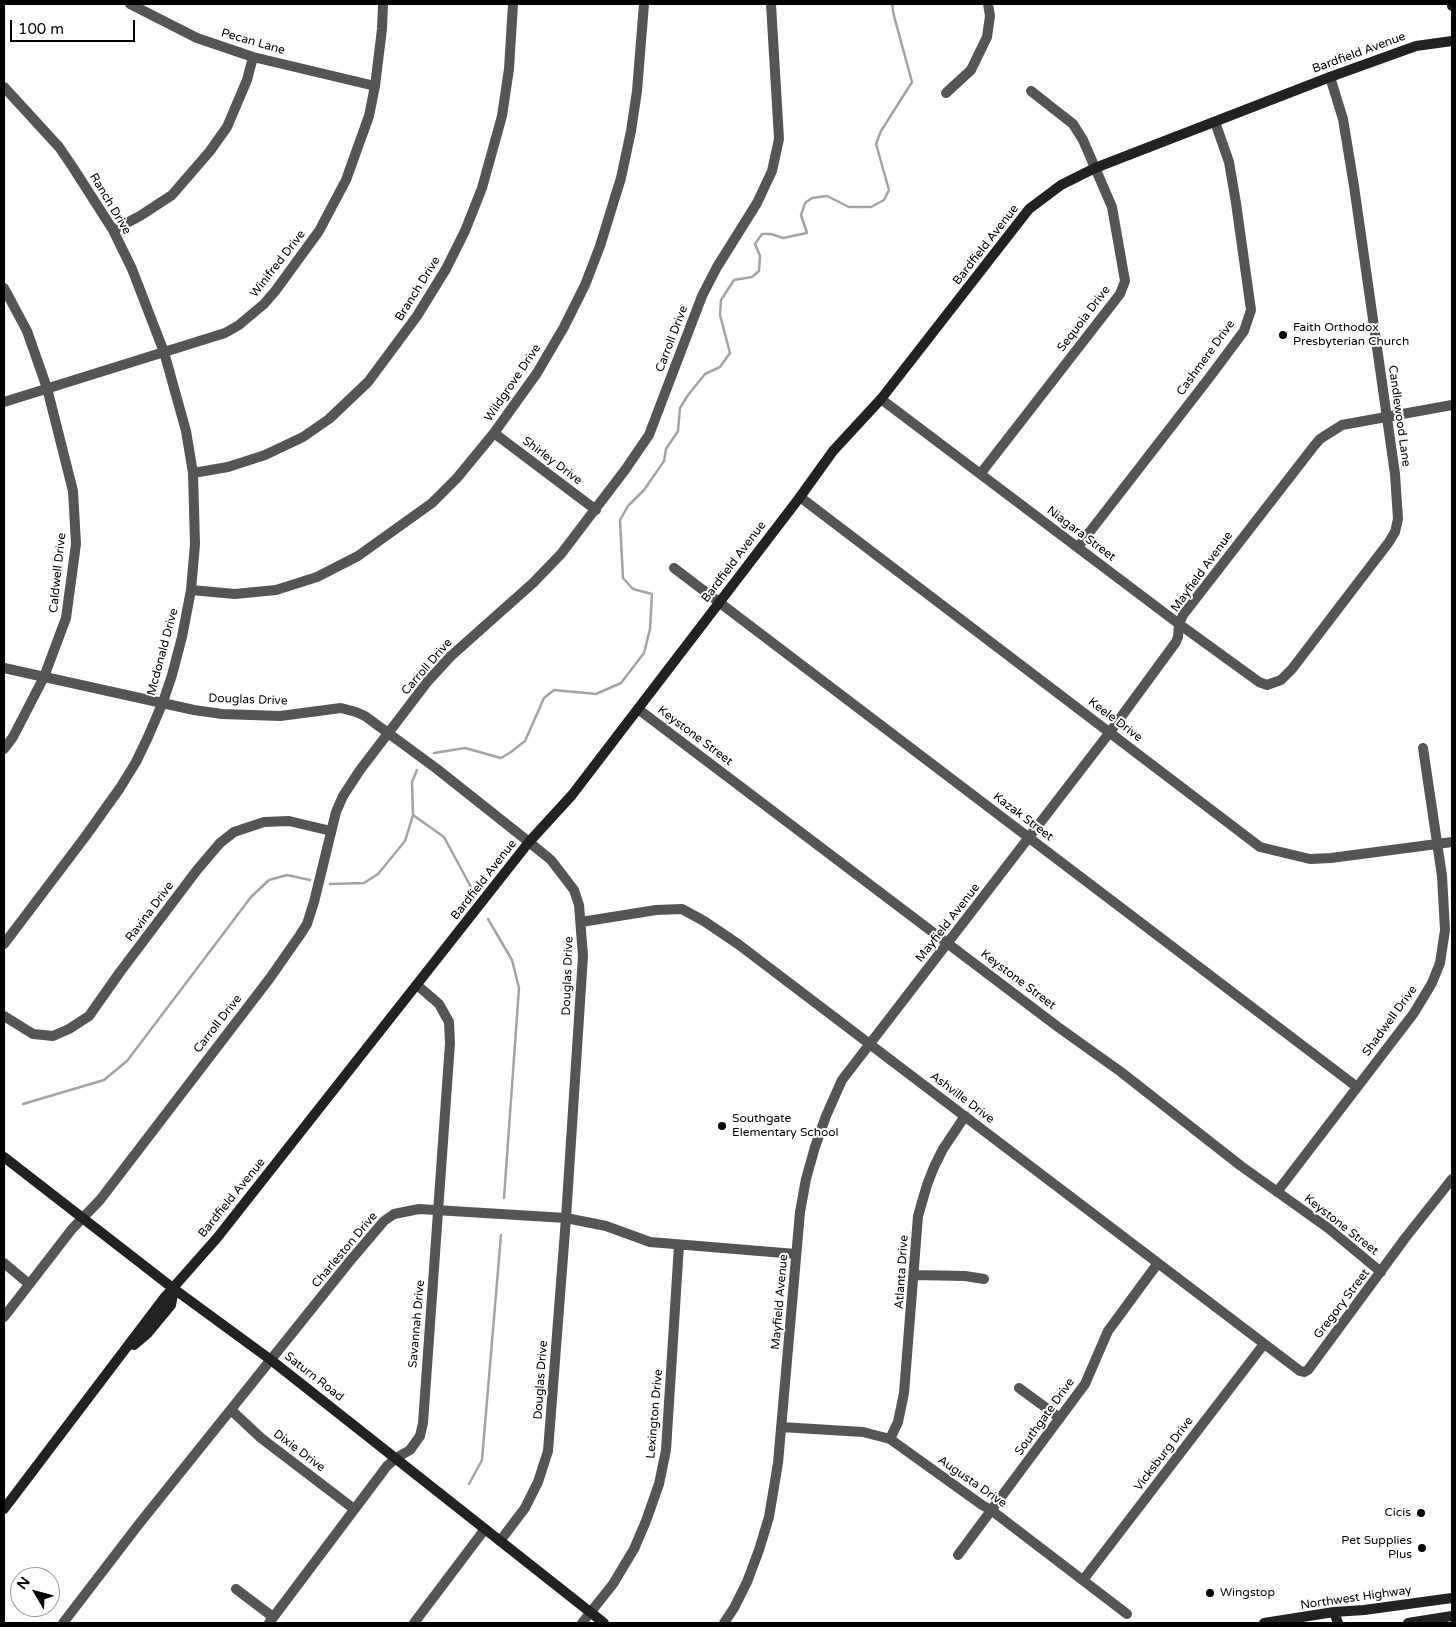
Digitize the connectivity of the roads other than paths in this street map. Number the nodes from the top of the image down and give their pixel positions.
1 (130, 4) edge
2 (383, 4) edge
3 (513, 4) edge
4 (644, 4) edge
5 (771, 4) edge
6 (988, 4) edge
7 (1452, 41) edge
8 (253, 57) junction
9 (1330, 77) junction
10 (375, 86) junction
11 (4, 87) edge
12 (1031, 91) dead end
13 (946, 93) dead end
14 (1215, 122) junction
15 (1095, 168) junction
16 (113, 230) junction
17 (4, 288) edge
18 (164, 352) junction
19 (47, 388) junction
20 (882, 399) junction
21 (4, 402) edge
22 (1452, 406) edge
23 (1386, 417) junction
24 (494, 433) junction
25 (193, 473) junction
26 (981, 473) junction
27 (800, 497) junction
28 (596, 510) junction
29 (1078, 547) junction
30 (674, 568) dead end
31 (191, 590) junction
32 (719, 602) junction
33 (1179, 624) junction
34 (4, 668) edge
35 (44, 677) junction
36 (1268, 685) joint
37 (163, 702) junction
38 (638, 709) junction
39 (1110, 732) junction
40 (388, 733) junction
41 (1423, 748) dead end
42 (4, 749) edge
43 (331, 831) junction
44 (1030, 837) junction
45 (529, 842) junction
46 (1452, 842) edge
47 (1437, 844) junction
48 (581, 922) junction
49 (949, 943) junction
50 (4, 944) edge
51 (418, 985) junction
52 (4, 1016) edge
53 (871, 1044) junction
54 (1357, 1087) junction
55 (965, 1116) junction
56 (4, 1157) edge
57 (1452, 1179) edge
58 (1277, 1192) junction
59 (439, 1210) junction
60 (82, 1218) junction
61 (566, 1218) junction
62 (679, 1245) junction
63 (796, 1254) junction
64 (4, 1263) edge
65 (1158, 1263) junction
66 (1381, 1272) junction
67 (914, 1275) junction
68 (984, 1279) dead end
69 (29, 1284) junction
70 (174, 1289) junction
71 (4, 1317) edge
72 (1264, 1344) junction
73 (271, 1360) junction
74 (1304, 1372) joint
75 (1019, 1388) dead end
76 (231, 1410) junction
77 (1060, 1418) junction
78 (781, 1427) junction
79 (890, 1438) junction
80 (396, 1458) junction
81 (4, 1509) edge
82 (354, 1509) junction
83 (991, 1510) junction
84 (485, 1529) junction
85 (500, 1541) junction
86 (958, 1555) dead end
87 (1083, 1580) junction
88 (236, 1589) dead end
89 (1452, 1598) edge
90 (1334, 1612) junction
91 (590, 1613) junction
92 (1127, 1614) dead end
93 (1452, 1616) edge
94 (271, 1620) edge
95 (63, 1623) edge
96 (414, 1623) edge
97 (582, 1623) edge
98 (604, 1623) edge
99 (724, 1623) edge
100 (1264, 1623) edge
101 (1338, 1623) edge
102 (1408, 1623) edge

1 - 8 street, Pecan Lane
2 - 10 street, Winifred Drive
3 - 25 street, Branch Drive
4 - 24 street, Wildgrove Drive
5 - 28 street, Carroll Drive
6 - 13 street
7 - 9 street, Bardfield Avenue
8 - 10 street, Pecan Lane
8 - 16 street
9 - 14 street, Bardfield Avenue
9 - 23 street, Candlewood Lane
10 - 18 street, Winifred Drive
11 - 16 street, Ranch Drive
12 - 15 street, Sequoia Drive
14 - 15 street, Bardfield Avenue
14 - 29 street, Cashmere Drive
15 - 20 street, Bardfield Avenue
15 - 26 street, Sequoia Drive
16 - 18 street, Ranch Drive
17 - 19 street, Caldwell Drive
18 - 19 street, Winifred Drive
18 - 25 street, Mcdonald Drive
19 - 21 street, Winifred Drive
19 - 35 street, Caldwell Drive
20 - 26 street, Niagara Street
20 - 27 street, Bardfield Avenue
22 - 23 street, Mayfield Avenue
23 - 33 street, Mayfield Avenue
23 - 36 street, Candlewood Lane
24 - 28 street, Shirley Drive
24 - 31 street, Wildgrove Drive
25 - 31 street, Mcdonald Drive
26 - 29 street, Niagara Street
27 - 32 street, Bardfield Avenue
27 - 39 street, Keele Drive
28 - 40 street, Carroll Drive
29 - 33 street, Niagara Street
30 - 32 street, Kazak Street
31 - 37 street, Mcdonald Drive
32 - 38 street, Bardfield Avenue
32 - 44 street, Kazak Street
33 - 36 street, Niagara Street
33 - 39 street, Mayfield Avenue
34 - 35 street, Douglas Drive
35 - 37 street, Douglas Drive
35 - 42 street, Caldwell Drive
37 - 40 street, Douglas Drive
37 - 50 street, Mcdonald Drive
38 - 45 street, Bardfield Avenue
38 - 49 street, Keystone Street
39 - 44 street, Mayfield Avenue
39 - 47 street, Keele Drive
40 - 43 street, Carroll Drive
40 - 45 street, Douglas Drive
41 - 47 street, Shadwell Drive
43 - 52 street, Ravina Drive
43 - 60 street, Carroll Drive
44 - 49 street, Mayfield Avenue
44 - 54 street, Kazak Street
45 - 48 street, Douglas Drive
45 - 51 street, Bardfield Avenue
46 - 47 street, Keele Drive
47 - 54 street, Shadwell Drive
48 - 53 street, Ashville Drive
48 - 61 street, Douglas Drive
49 - 53 street, Mayfield Avenue
49 - 58 street, Keystone Street
51 - 59 street, Savannah Drive
51 - 70 street, Bardfield Avenue
53 - 55 street, Ashville Drive
53 - 63 street, Mayfield Avenue
54 - 58 street, Shadwell Drive
55 - 65 street, Ashville Drive
55 - 67 street, Atlanta Drive
56 - 60 street, Saturn Road
57 - 66 street, Gregory Street
58 - 66 street, Keystone Street
59 - 61 street, Charleston Drive
59 - 73 street, Charleston Drive
59 - 80 street, Savannah Drive
60 - 69 street, Carroll Drive
60 - 70 street, Saturn Road
61 - 62 street, Charleston Drive
61 - 85 street, Douglas Drive
62 - 63 street, Charleston Drive
62 - 91 street, Lexington Drive
63 - 78 street, Mayfield Avenue
64 - 69 street
65 - 72 street, Ashville Drive
65 - 77 street, Southgate Drive
66 - 74 street, Gregory Street
67 - 68 street
67 - 79 street, Atlanta Drive
69 - 71 street, Carroll Drive
70 - 73 street, Saturn Road
70 - 81 street, Bardfield Avenue
72 - 74 street, Ashville Drive
72 - 87 street, Vicksburg Drive
73 - 76 street, Charleston Drive
73 - 80 street, Saturn Road
75 - 77 street
76 - 82 street, Dixie Drive
76 - 95 street, Charleston Drive
77 - 83 street, Southgate Drive
78 - 79 street, Augusta Drive
78 - 99 street, Mayfield Avenue
79 - 83 street, Augusta Drive
80 - 82 street, Savannah Drive
80 - 84 street, Saturn Road
82 - 94 street, Savannah Drive
83 - 86 street, Southgate Drive
83 - 87 street, Augusta Drive
84 - 85 street, Saturn Road
84 - 96 street
85 - 91 street, Saturn Road
87 - 92 street, Augusta Drive
88 - 94 street
89 - 90 street, Northwest Highway
90 - 100 street, Northwest Highway
90 - 101 street
91 - 97 street, Lexington Drive
91 - 98 street, Saturn Road
93 - 102 street

